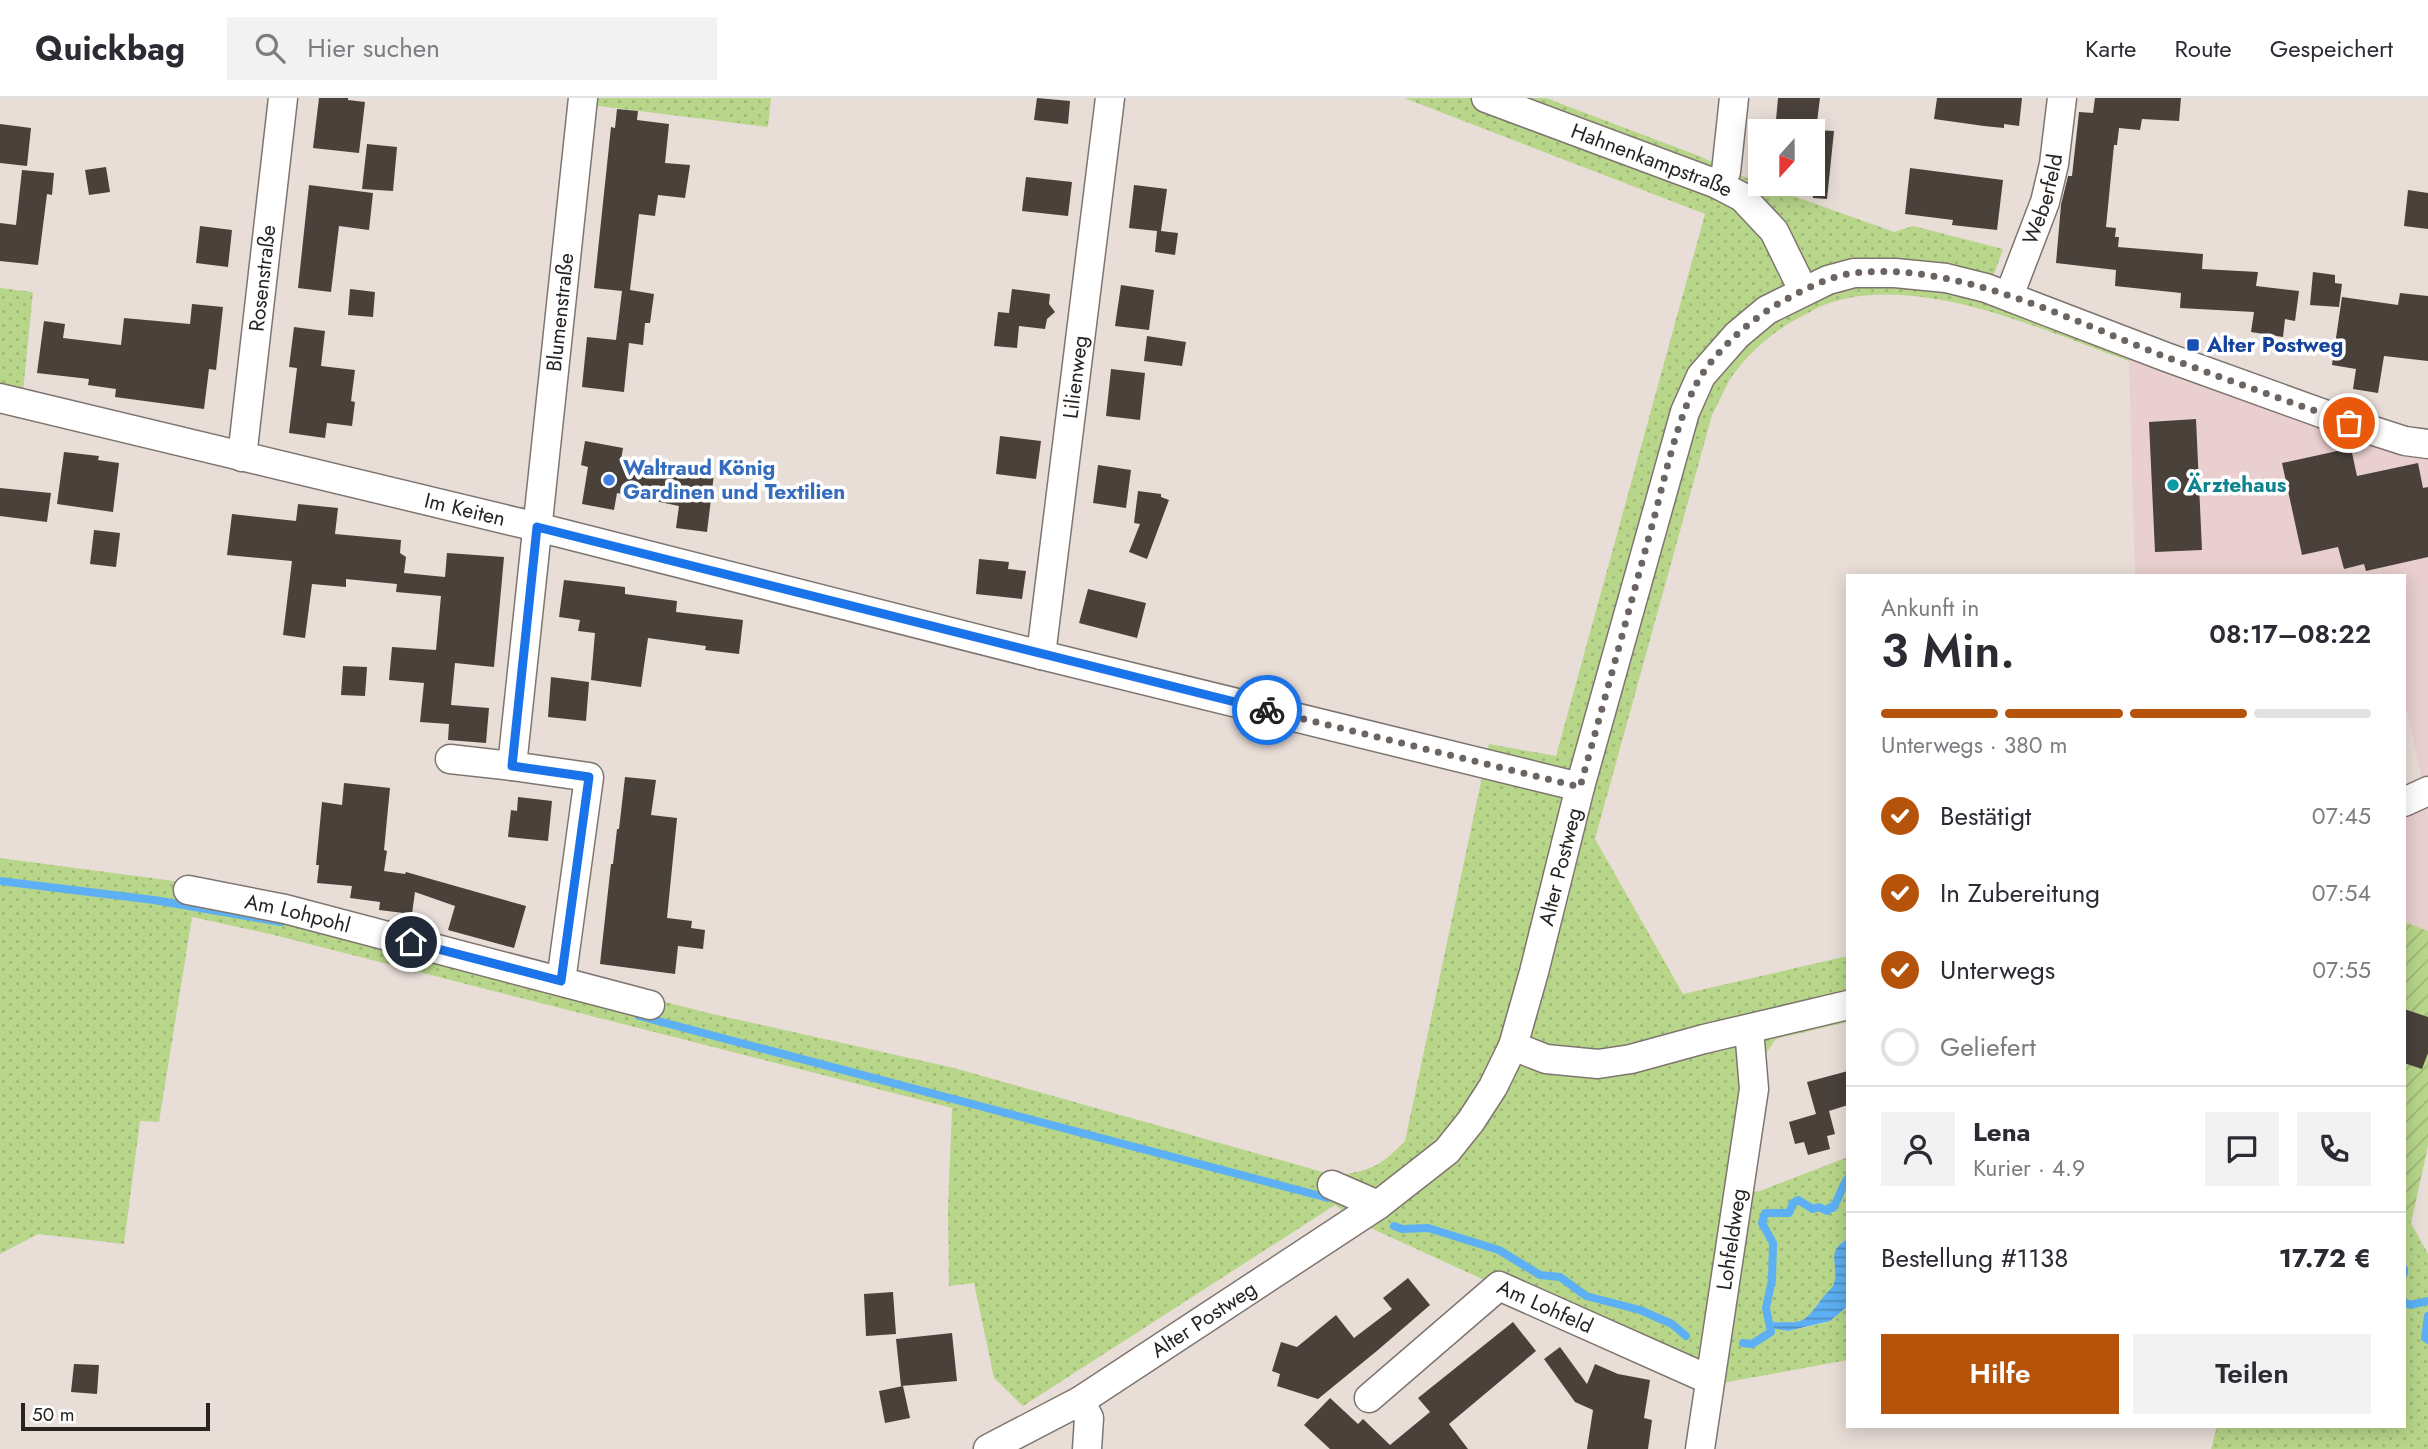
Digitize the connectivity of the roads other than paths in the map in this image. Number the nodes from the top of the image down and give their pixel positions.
1 (283, 98) edge
2 (583, 98) edge
3 (1110, 98) edge
4 (1486, 98) edge
5 (1734, 98) edge
6 (2062, 98) edge
7 (1717, 184) junction
8 (1803, 290) junction
9 (2009, 296) junction
10 (0, 398) edge
11 (2369, 428) junction
12 (2428, 428) edge
13 (2428, 444) edge
14 (242, 457) junction
15 (537, 527) junction
16 (1041, 655) junction
17 (450, 758) dead end
18 (512, 766) junction
19 (1580, 787) junction
20 (2428, 791) edge
21 (2406, 801) edge
22 (188, 890) dead end
23 (561, 981) junction
24 (650, 1004) dead end
25 (1846, 1005) edge
26 (1749, 1029) junction
27 (1513, 1046) junction
28 (1332, 1185) dead end
29 (1378, 1205) junction
30 (1710, 1380) junction
31 (1369, 1398) dead end
32 (1080, 1401) junction
33 (988, 1449) edge
34 (1087, 1449) edge
35 (1700, 1449) edge

1 - 14 street, Rosenstraße
2 - 15 street, Blumenstraße
3 - 16 street, Lilienweg
4 - 7 street, Hahnenkampstraße
5 - 7 street
6 - 9 street, Weberfeld
7 - 8 street, Hahnenkampstraße
8 - 9 street
8 - 19 street, Alter Postweg
9 - 11 street
10 - 14 street, Im Keiten
11 - 12 street
11 - 13 street
14 - 15 street, Im Keiten
15 - 16 street, Im Keiten
15 - 18 street, Blumenstraße
16 - 19 street, Im Keiten
17 - 18 street
18 - 23 street
19 - 27 street, Alter Postweg
20 - 21 street
22 - 23 street, Am Lohpohl
23 - 24 street, Am Lohpohl
25 - 26 street
26 - 27 street
26 - 30 street, Lohfeldweg
27 - 29 street, Alter Postweg
28 - 29 street
29 - 32 street, Alter Postweg
30 - 31 street, Am Lohfeld
30 - 35 street, Lohfeldweg
32 - 33 street, Alter Postweg
32 - 34 street

